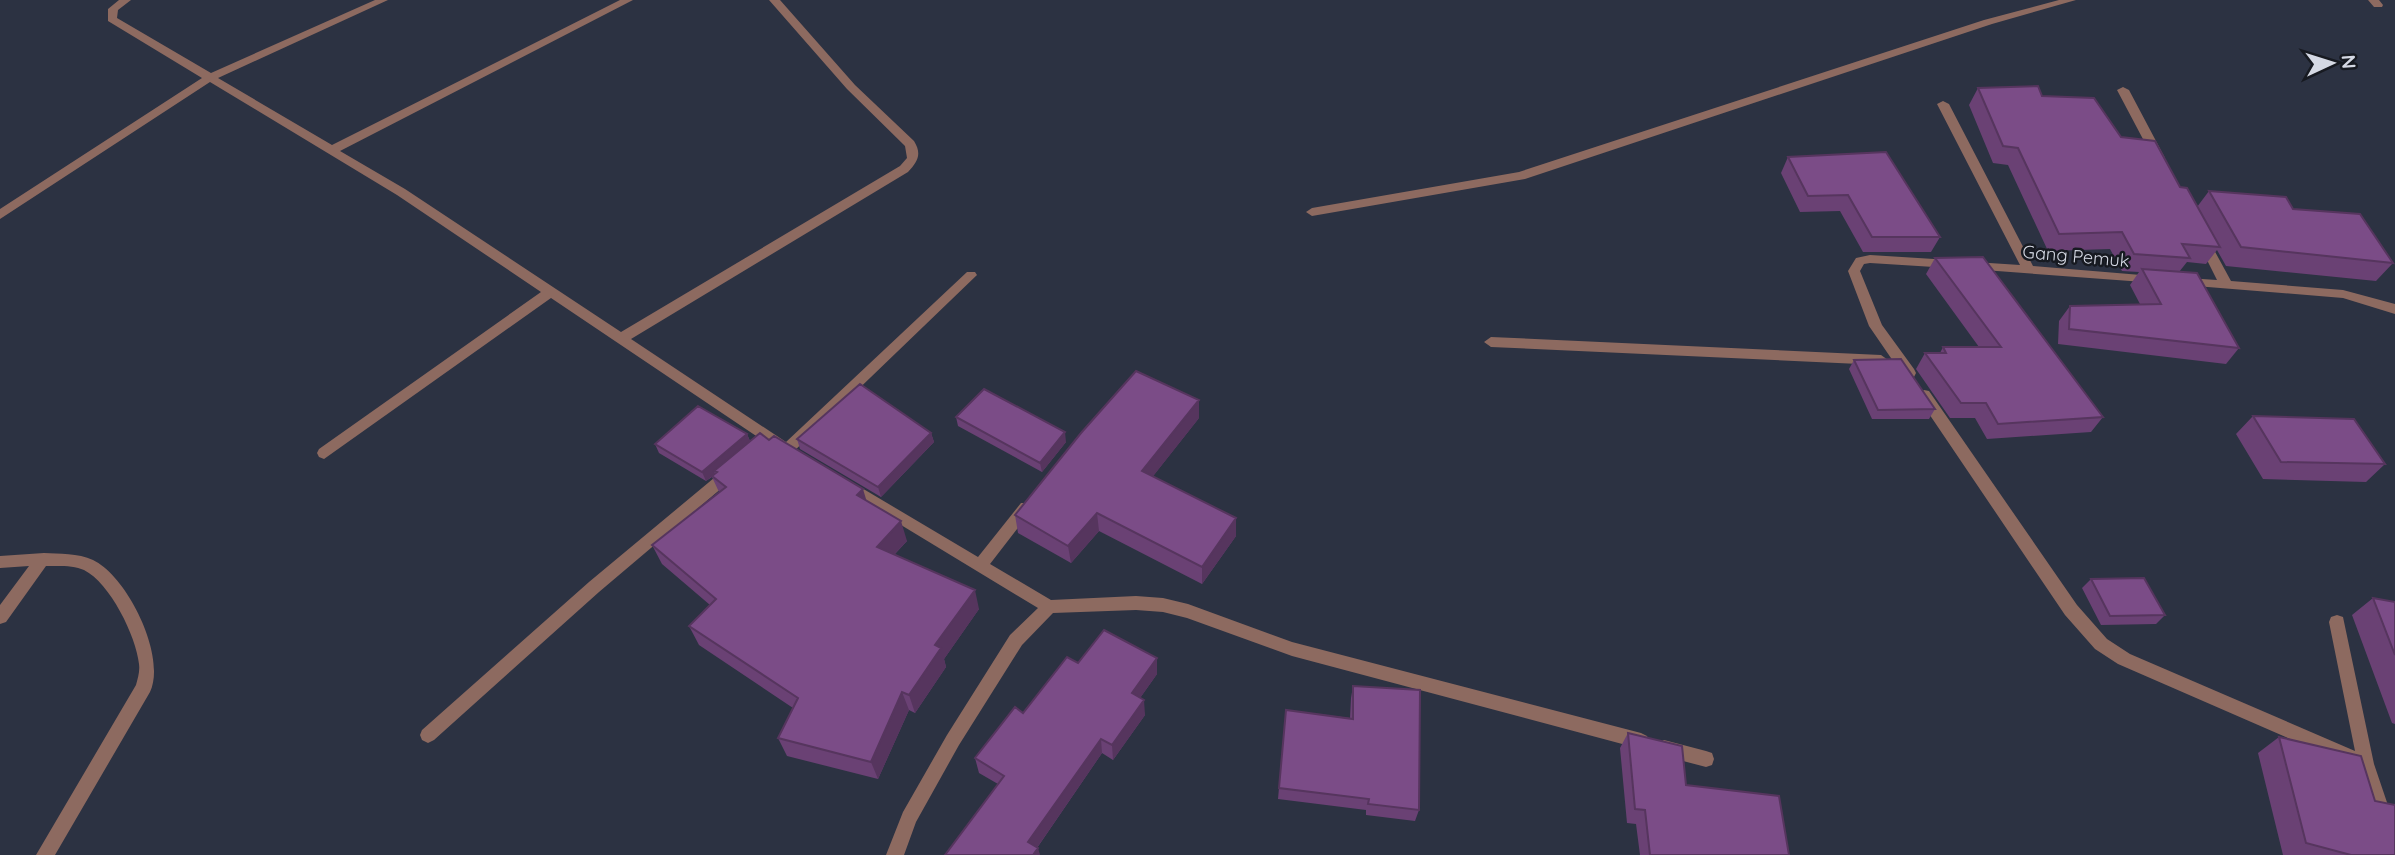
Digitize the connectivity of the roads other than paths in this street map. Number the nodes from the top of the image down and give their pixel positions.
1 (126, 0) edge
2 (383, 0) edge
3 (628, 0) edge
4 (774, 0) edge
5 (2071, 0) edge
6 (209, 78) junction
7 (2123, 90) dead end
8 (1942, 104) dead end
9 (332, 150) junction
10 (2169, 176) edge
11 (1312, 212) dead end
12 (0, 215) edge
13 (2194, 225) edge
14 (2029, 270) junction
15 (971, 275) dead end
16 (2227, 286) junction
17 (549, 293) junction
18 (2395, 309) edge
19 (620, 339) junction
20 (1491, 342) dead end
21 (1900, 361) junction
22 (324, 453) dead end
23 (740, 465) edge
24 (832, 477) edge
25 (1039, 491) edge
26 (42, 560) junction
27 (0, 562) edge
28 (981, 564) junction
29 (1049, 607) junction
30 (0, 617) edge
31 (2337, 622) dead end
32 (428, 735) dead end
33 (1706, 759) dead end
34 (2366, 764) junction
35 (2395, 853) edge
36 (45, 855) edge
37 (895, 855) edge

1 - 6 street
2 - 6 street
3 - 9 street
4 - 19 street
5 - 11 street
6 - 9 street
6 - 12 street
7 - 10 street
8 - 14 street
9 - 17 street
13 - 16 street
14 - 16 street, Gang Pemuk
14 - 21 street, Gang Pemuk
15 - 19 street
16 - 18 street, Gang Pemuk
17 - 19 street
17 - 22 street
20 - 21 street
21 - 34 street
23 - 32 street
24 - 28 street
25 - 28 street
26 - 27 street
26 - 30 street
26 - 36 street
28 - 29 street
29 - 33 street
29 - 37 street
31 - 34 street
34 - 35 street

